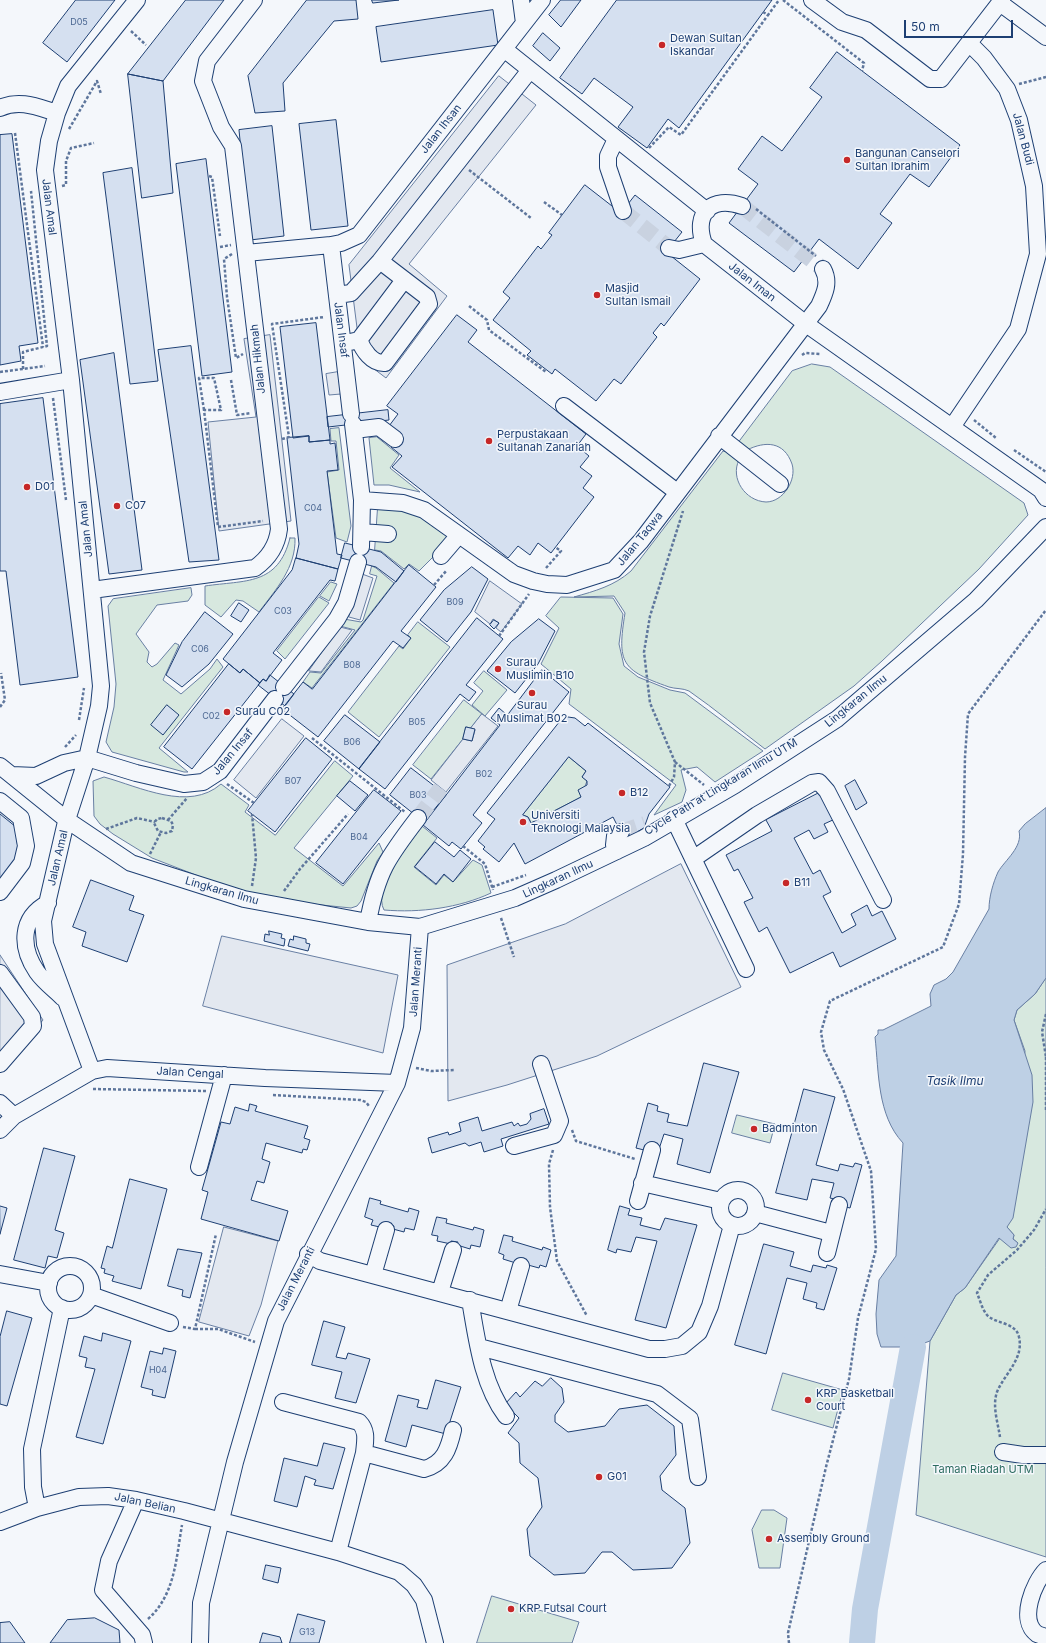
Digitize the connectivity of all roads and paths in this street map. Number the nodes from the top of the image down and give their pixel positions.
1 (137, 0) edge
2 (254, 0) edge
3 (521, 0) edge
4 (542, 0) edge
5 (778, 0) edge
6 (783, 0) edge
7 (812, 0) edge
8 (1001, 1) edge
9 (763, 12) dead end
10 (768, 15) junction
11 (524, 23) junction
12 (1046, 38) edge
13 (969, 43) junction
14 (504, 49) junction
15 (530, 70) junction
16 (862, 71) dead end
17 (1046, 77) edge
18 (1007, 89) junction
19 (101, 94) dead end
20 (0, 108) edge
21 (57, 114) junction
22 (15, 133) dead end
23 (66, 135) dead end
24 (616, 139) junction
25 (94, 143) dead end
26 (640, 158) junction
27 (458, 162) junction
28 (209, 176) dead end
29 (31, 185) dead end
30 (58, 186) dead end
31 (544, 202) dead end
32 (749, 207) joint
33 (623, 211) tunnel mouth
34 (706, 211) junction
35 (562, 215) dead end
36 (532, 218) dead end
37 (220, 236) dead end
38 (704, 244) junction
39 (330, 245) junction
40 (220, 247) dead end
41 (669, 248) tunnel mouth
42 (246, 253) junction
43 (380, 261) junction
44 (822, 264) joint
45 (404, 280) junction
46 (337, 296) junction
47 (469, 306) dead end
48 (329, 316) dead end
49 (272, 324) dead end
50 (806, 324) junction
51 (359, 340) junction
52 (343, 344) junction
53 (43, 346) junction
54 (248, 353) dead end
55 (799, 356) dead end
56 (826, 358) dead end
57 (46, 366) dead end
58 (23, 369) junction
59 (0, 372) edge
60 (546, 372) dead end
61 (71, 380) junction
62 (231, 380) dead end
63 (0, 392) edge
64 (52, 393) dead end
65 (564, 406) dead end
66 (204, 410) junction
67 (258, 412) dead end
68 (970, 416) dead end
69 (353, 423) junction
70 (952, 426) junction
71 (719, 436) junction
72 (395, 439) dead end
73 (997, 439) dead end
74 (1010, 448) dead end
75 (1046, 472) edge
76 (780, 484) dead end
77 (677, 492) junction
78 (1044, 493) edge
79 (362, 500) junction
80 (66, 502) dead end
81 (684, 508) dead end
82 (270, 520) dead end
83 (1046, 527) edge
84 (388, 534) dead end
85 (458, 535) junction
86 (360, 547) junction
87 (555, 547) dead end
88 (441, 556) dead end
89 (545, 570) dead end
90 (92, 590) junction
91 (530, 593) dead end
92 (1046, 610) edge
93 (499, 636) dead end
94 (1, 674) edge
95 (85, 686) dead end
96 (0, 707) edge
97 (79, 723) dead end
98 (79, 730) dead end
99 (312, 738) dead end
100 (60, 753) dead end
101 (87, 758) junction
102 (675, 762) junction
103 (6, 771) edge
104 (221, 780) dead end
105 (669, 786) dead end
106 (190, 793) dead end
107 (707, 797) junction
108 (0, 801) edge
109 (254, 804) dead end
110 (252, 814) dead end
111 (348, 814) dead end
112 (411, 817) joint
113 (674, 819) junction
114 (67, 820) junction
115 (168, 820) junction
116 (155, 822) junction
117 (645, 824) tunnel mouth
118 (104, 830) dead end
119 (161, 832) junction
120 (621, 832) dead end
121 (464, 846) dead end
122 (616, 851) junction
123 (693, 859) junction
124 (148, 860) dead end
125 (251, 889) dead end
126 (0, 892) edge
127 (883, 900) dead end
128 (498, 904) junction
129 (275, 905) junction
130 (368, 922) junction
131 (420, 927) junction
132 (514, 957) dead end
133 (746, 969) dead end
134 (0, 973) edge
135 (1046, 1014) edge
136 (1046, 1057) edge
137 (0, 1064) edge
138 (402, 1064) junction
139 (541, 1064) dead end
140 (454, 1070) dead end
141 (92, 1071) junction
142 (224, 1074) junction
143 (397, 1083) junction
144 (91, 1088) dead end
145 (218, 1092) junction
146 (269, 1094) dead end
147 (0, 1103) edge
148 (368, 1112) dead end
149 (1046, 1112) edge
150 (14, 1116) junction
151 (0, 1130) edge
152 (554, 1135) junction
153 (576, 1141) dead end
154 (514, 1146) dead end
155 (652, 1150) dead end
156 (627, 1157) dead end
157 (199, 1167) dead end
158 (642, 1183) junction
159 (638, 1201) dead end
160 (721, 1201) junction
161 (839, 1205) dead end
162 (1046, 1209) edge
163 (755, 1213) junction
164 (732, 1225) junction
165 (386, 1230) dead end
166 (831, 1233) junction
167 (216, 1234) dead end
168 (453, 1250) dead end
169 (827, 1253) dead end
170 (308, 1254) junction
171 (521, 1266) dead end
172 (0, 1274) edge
173 (374, 1275) junction
174 (48, 1283) junction
175 (440, 1292) junction
176 (91, 1295) junction
177 (470, 1300) junction
178 (62, 1308) junction
179 (508, 1311) junction
180 (170, 1323) joint
181 (195, 1328) junction
182 (597, 1334) junction
183 (268, 1346) junction
184 (479, 1347) junction
185 (283, 1402) dead end
186 (506, 1416) dead end
187 (453, 1430) dead end
188 (1003, 1452) joint
189 (364, 1453) junction
190 (1046, 1455) edge
191 (698, 1477) dead end
192 (136, 1500) junction
193 (37, 1508) junction
194 (184, 1511) junction
195 (221, 1521) junction
196 (0, 1522) edge
197 (338, 1552) junction
198 (1046, 1570) edge
199 (140, 1636) edge
200 (1046, 1637) edge
201 (200, 1643) edge
202 (435, 1643) edge
203 (789, 1643) edge

1 - 21 street, Jalan Amal
2 - 42 street, Jalan Hikmah
3 - 11 street
4 - 11 street, Jalan Ihsan
5 - 10 path
6 - 16 path
7 - 13 street
8 - 12 street
8 - 13 street
9 - 10 path
10 - 26 path
11 - 14 street, Jalan Ihsan
13 - 18 street, Jalan Budi
14 - 15 street
14 - 39 street, Jalan Ihsan
15 - 24 street
15 - 27 street
17 - 18 path
18 - 70 street, Jalan Budi
19 - 23 path
20 - 21 street
21 - 61 street, Jalan Amal
22 - 53 path
24 - 26 street
24 - 33 street
25 - 30 path
26 - 34 street
27 - 36 path
27 - 43 street
28 - 37 path
29 - 53 path
31 - 35 path
32 - 34 street
32 - 44 path
34 - 38 street
38 - 41 street
38 - 50 street, Jalan Iman
39 - 42 street, Jalan Ihsan
39 - 46 street, Jalan Insaf
40 - 54 path
42 - 90 street, Jalan Hikmah
43 - 45 street
43 - 46 street
44 - 50 street, Jalan Taqwa
45 - 51 street
45 - 51 street
46 - 52 street, Jalan Insaf
47 - 60 path
48 - 49 path
50 - 70 street, Jalan Iman
50 - 71 street, Jalan Taqwa
51 - 52 street
52 - 69 street, Jalan Insaf
53 - 58 path
55 - 56 path
57 - 58 path
58 - 59 path
61 - 63 street
61 - 90 street, Jalan Amal
62 - 67 path
64 - 80 path
65 - 77 street
66 - 66 path
66 - 82 path
68 - 73 path
69 - 72 street
69 - 79 street, Jalan Insaf
70 - 78 street, Jalan Iman
71 - 76 street
71 - 77 street, Jalan Taqwa
74 - 75 path
77 - 85 street, Jalan Taqwa
79 - 85 street, Jalan Taqwa
79 - 86 street, Jalan Insaf
81 - 102 path
83 - 107 street, Lingkaran Ilmu
84 - 86 street
85 - 88 street
86 - 101 street, Jalan Insaf
87 - 89 path
90 - 101 street, Jalan Amal
91 - 93 path
92 - 203 path
94 - 96 path
95 - 97 path
98 - 100 path
99 - 112 path
101 - 103 street
101 - 114 street, Jalan Amal
102 - 105 path
102 - 107 path
103 - 114 street, Lingkaran Ilmu
104 - 109 path
106 - 115 path
107 - 113 street, Lingkaran Ilmu
107 - 117 street
108 - 126 street
110 - 125 path
111 - 129 path
112 - 130 street
113 - 122 street, Lingkaran Ilmu
113 - 123 street
114 - 129 street, Lingkaran Ilmu
114 - 141 street, Jalan Amal
115 - 116 path
115 - 119 path
116 - 118 path
116 - 119 path
119 - 124 path
120 - 122 street
121 - 128 path
122 - 128 street, Lingkaran Ilmu
123 - 127 street
123 - 133 street
128 - 131 street, Lingkaran Ilmu
128 - 132 path
129 - 130 street, Lingkaran Ilmu
130 - 131 street, Lingkaran Ilmu
131 - 138 street, Jalan Meranti
134 - 137 street
135 - 136 path
136 - 149 path
138 - 140 path
138 - 143 street, Jalan Meranti
139 - 152 street
141 - 142 street, Jalan Cengal
141 - 150 street, Jalan Cengal
142 - 143 street, Jalan Cengal
142 - 145 street
143 - 170 street, Jalan Meranti
144 - 145 path
145 - 157 street
146 - 148 path
147 - 150 street
150 - 151 street, Jalan Cengal
152 - 154 street
152 - 182 path
153 - 156 path
155 - 158 street
158 - 159 street
158 - 160 street
160 - 163 street
160 - 164 street
161 - 166 street
162 - 188 path
163 - 164 street
163 - 166 street
164 - 182 street
165 - 173 street
166 - 169 street
167 - 181 path
168 - 175 street
170 - 173 street
170 - 183 street, Jalan Meranti
171 - 179 street
172 - 174 street
173 - 175 street
174 - 176 street
174 - 178 street
175 - 177 street
176 - 178 street
176 - 180 street
177 - 179 street
177 - 184 street
178 - 193 street
179 - 182 street
180 - 181 path
181 - 183 path
183 - 195 street, Jalan Meranti
184 - 186 street
184 - 191 street
185 - 189 street
187 - 189 street
188 - 190 street
189 - 197 street
192 - 193 street, Jalan Belian
192 - 194 street, Jalan Belian
192 - 199 street
193 - 196 street, Jalan Belian
194 - 195 street, Jalan Belian
194 - 199 path
195 - 197 street, Jalan Belian
195 - 201 street, Jalan Meranti
197 - 202 street, Jalan Belian
198 - 200 street

